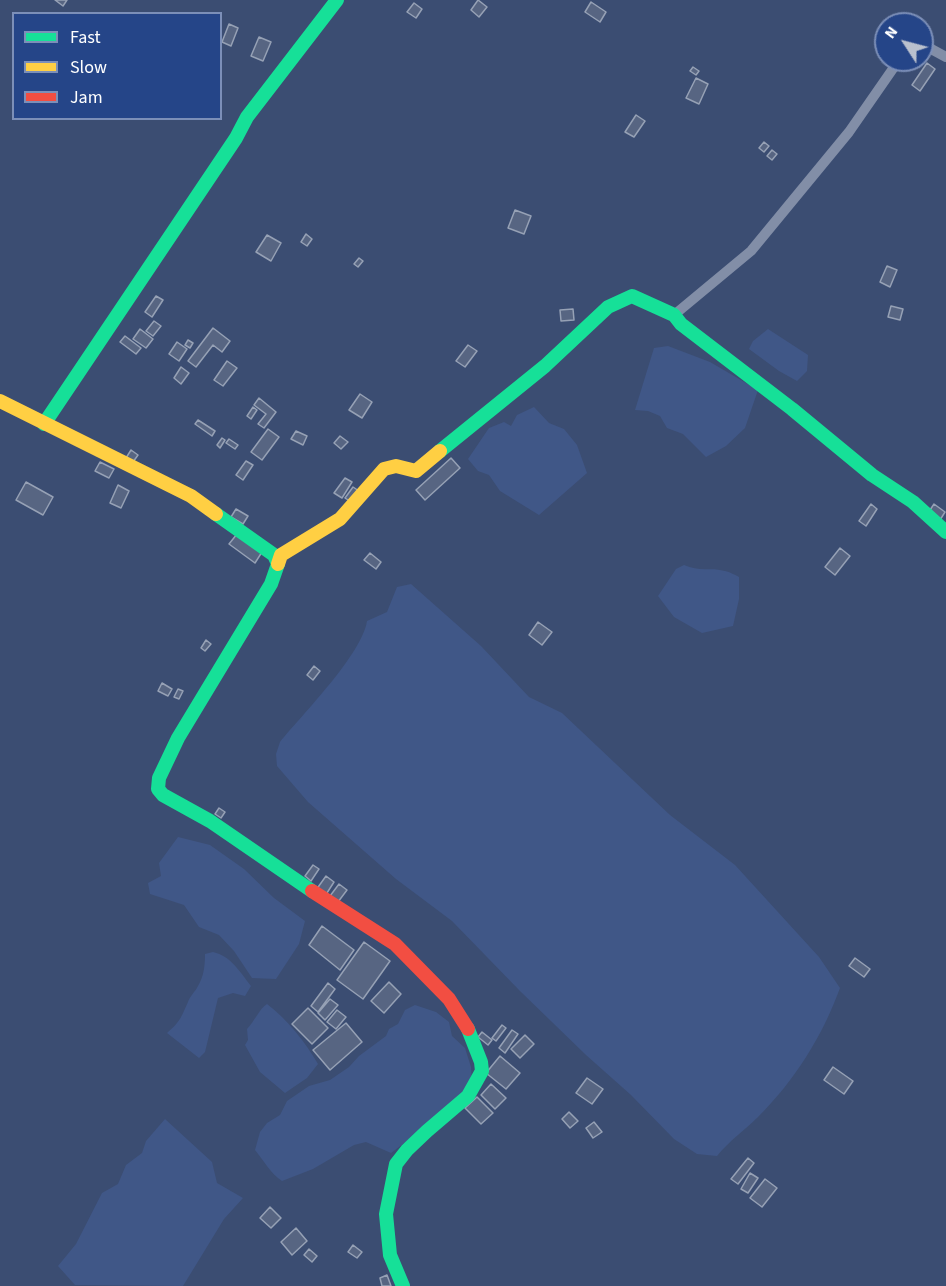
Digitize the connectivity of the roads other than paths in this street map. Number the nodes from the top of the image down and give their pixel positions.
1 (337, 0) edge
2 (891, 72) edge
3 (674, 315) junction
4 (0, 401) edge
5 (44, 424) junction
6 (946, 532) edge
7 (278, 564) junction
8 (403, 1286) edge

1 - 5 street
2 - 3 street
3 - 6 street
3 - 7 street
4 - 5 street
5 - 7 street
7 - 8 street

